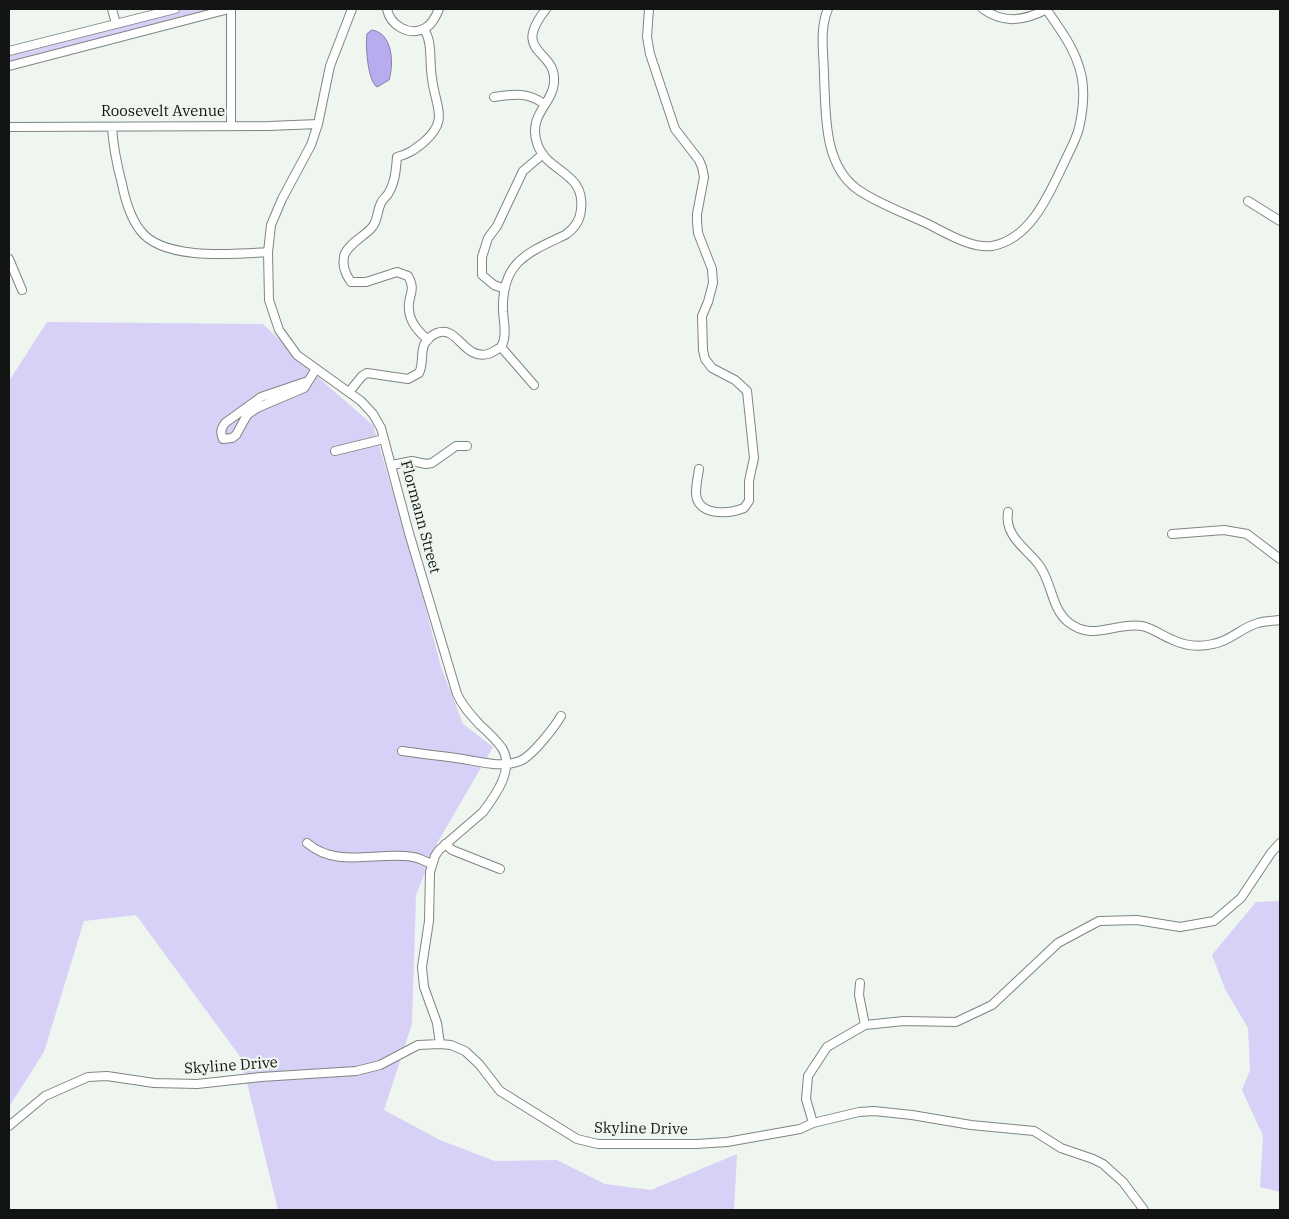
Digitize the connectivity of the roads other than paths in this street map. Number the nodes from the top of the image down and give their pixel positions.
1 (112, 9) edge
2 (175, 9) edge
3 (230, 9) edge
4 (352, 9) edge
5 (387, 9) edge
6 (439, 9) edge
7 (546, 9) edge
8 (649, 9) edge
9 (828, 9) edge
10 (982, 9) edge
11 (1047, 9) edge
12 (116, 24) junction
13 (424, 29) junction
14 (9, 51) edge
15 (9, 66) edge
16 (494, 97) dead end
17 (544, 104) junction
18 (318, 124) junction
19 (9, 126) edge
20 (231, 126) junction
21 (112, 127) junction
22 (543, 154) junction
23 (1248, 201) dead end
24 (1280, 221) edge
25 (268, 252) junction
26 (9, 258) edge
27 (505, 289) junction
28 (22, 290) dead end
29 (428, 340) junction
30 (501, 347) junction
31 (316, 369) junction
32 (308, 381) junction
33 (534, 386) dead end
34 (349, 392) junction
35 (384, 440) junction
36 (467, 446) dead end
37 (335, 451) dead end
38 (392, 465) junction
39 (699, 469) dead end
40 (1008, 512) dead end
41 (1172, 534) dead end
42 (1280, 559) edge
43 (1280, 620) edge
44 (561, 716) dead end
45 (402, 751) dead end
46 (506, 763) junction
47 (307, 843) dead end
48 (1280, 843) edge
49 (445, 844) junction
50 (432, 864) junction
51 (500, 869) dead end
52 (860, 983) dead end
53 (865, 1025) junction
54 (440, 1044) junction
55 (813, 1124) junction
56 (9, 1126) edge
57 (1144, 1210) edge

1 - 12 street
2 - 12 street
3 - 15 street
3 - 20 street
4 - 18 street, Flormann Street
5 - 13 street
6 - 13 street
7 - 17 street
8 - 39 street
9 - 11 street
10 - 11 street
12 - 14 street
13 - 29 street
16 - 17 street
17 - 22 street
18 - 20 street, Roosevelt Avenue
18 - 25 street, Flormann Street
19 - 21 street, Roosevelt Avenue
20 - 21 street, Roosevelt Avenue
21 - 25 street
22 - 27 street
22 - 27 street
23 - 24 street
25 - 31 street, Flormann Street
26 - 28 street
27 - 30 street
29 - 30 street
29 - 34 street
30 - 33 street
31 - 32 street
31 - 34 street, Flormann Street
32 - 32 street
34 - 35 street, Flormann Street
35 - 37 street
35 - 38 street, Flormann Street
36 - 38 street
38 - 46 street, Flormann Street
40 - 43 street
41 - 42 street
44 - 46 street
45 - 46 street
46 - 49 street
47 - 50 street
48 - 53 street
49 - 50 street
49 - 51 street
50 - 54 street
52 - 53 street
53 - 55 street
54 - 55 street, Skyline Drive
54 - 56 street, Skyline Drive
55 - 57 street, Skyline Drive

